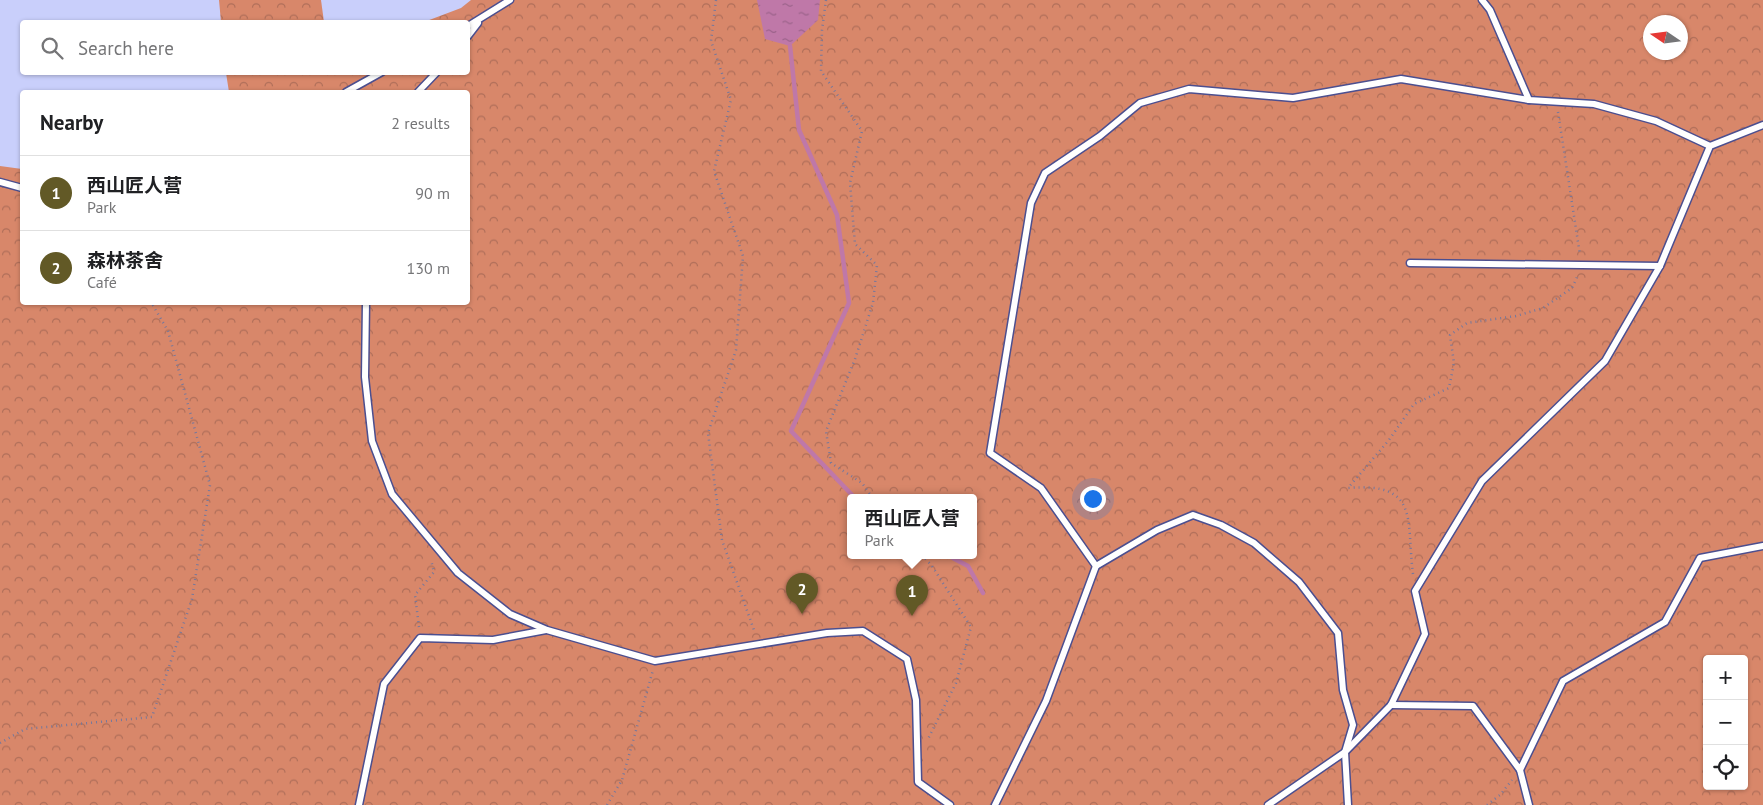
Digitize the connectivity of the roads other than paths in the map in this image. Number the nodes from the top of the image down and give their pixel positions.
1 (510, 0) edge
2 (1482, 0) edge
3 (481, 18) junction
4 (470, 25) edge
5 (470, 33) edge
6 (377, 75) edge
7 (434, 75) edge
8 (350, 90) edge
9 (420, 90) edge
10 (1530, 100) junction
11 (1763, 125) edge
12 (1710, 146) junction
13 (0, 182) edge
14 (20, 187) edge
15 (1410, 263) dead end
16 (1660, 266) junction
17 (366, 305) edge
18 (1763, 546) edge
19 (1096, 566) junction
20 (547, 630) junction
21 (1391, 705) junction
22 (1345, 752) junction
23 (1520, 770) junction
24 (359, 805) edge
25 (950, 805) edge
26 (995, 805) edge
27 (1268, 805) edge
28 (1348, 805) edge
29 (1529, 805) edge

1 - 3 lane
2 - 10 lane
3 - 4 lane
3 - 5 lane
6 - 8 lane
7 - 9 lane
10 - 12 lane
10 - 19 lane
11 - 12 lane
12 - 16 lane
13 - 14 lane
15 - 16 lane
16 - 21 lane
17 - 20 lane
18 - 23 lane
19 - 22 lane
19 - 26 lane
20 - 24 lane
20 - 25 lane
21 - 22 lane
21 - 23 lane
22 - 27 lane
22 - 28 lane
23 - 29 lane

